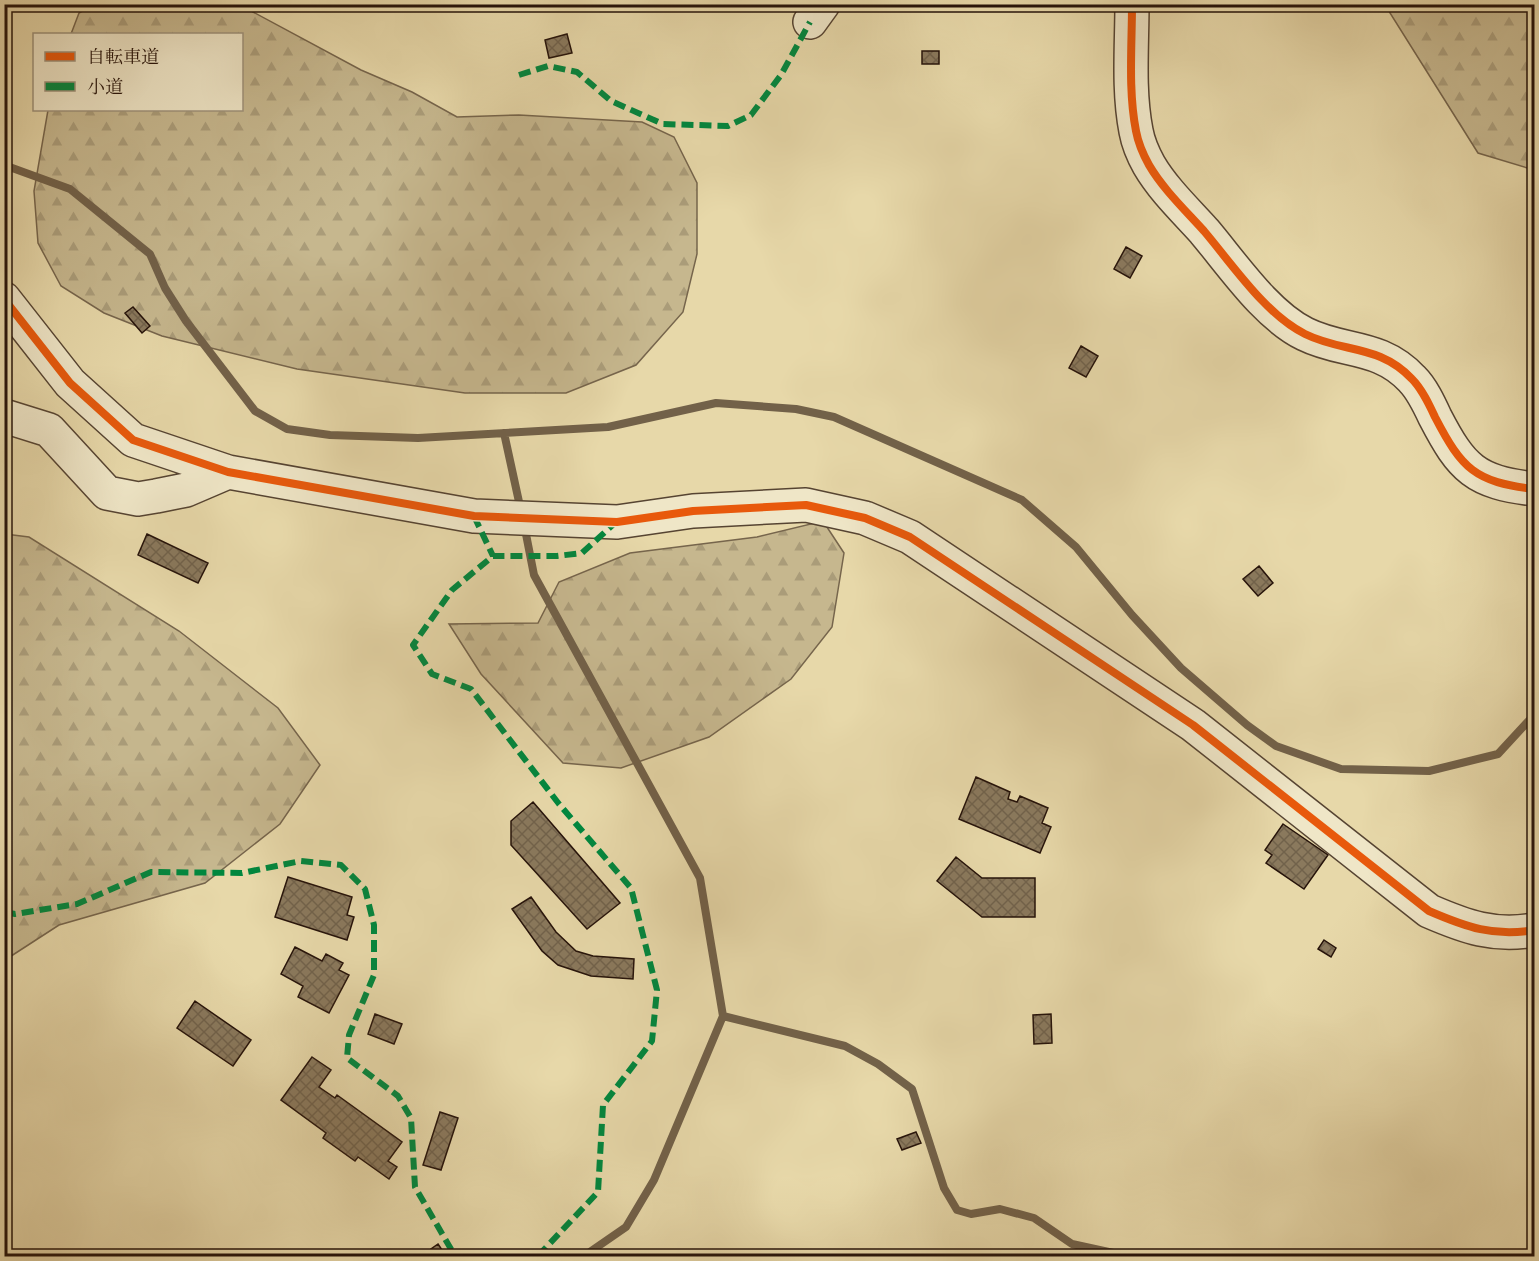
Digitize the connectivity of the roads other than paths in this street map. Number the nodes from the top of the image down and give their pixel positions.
1 (1132, 4) edge
2 (7, 307) edge
3 (4, 416) edge
4 (228, 472) junction
5 (1534, 489) edge
6 (1534, 930) edge

1 - 5 street
2 - 4 street
3 - 4 street
4 - 6 street

